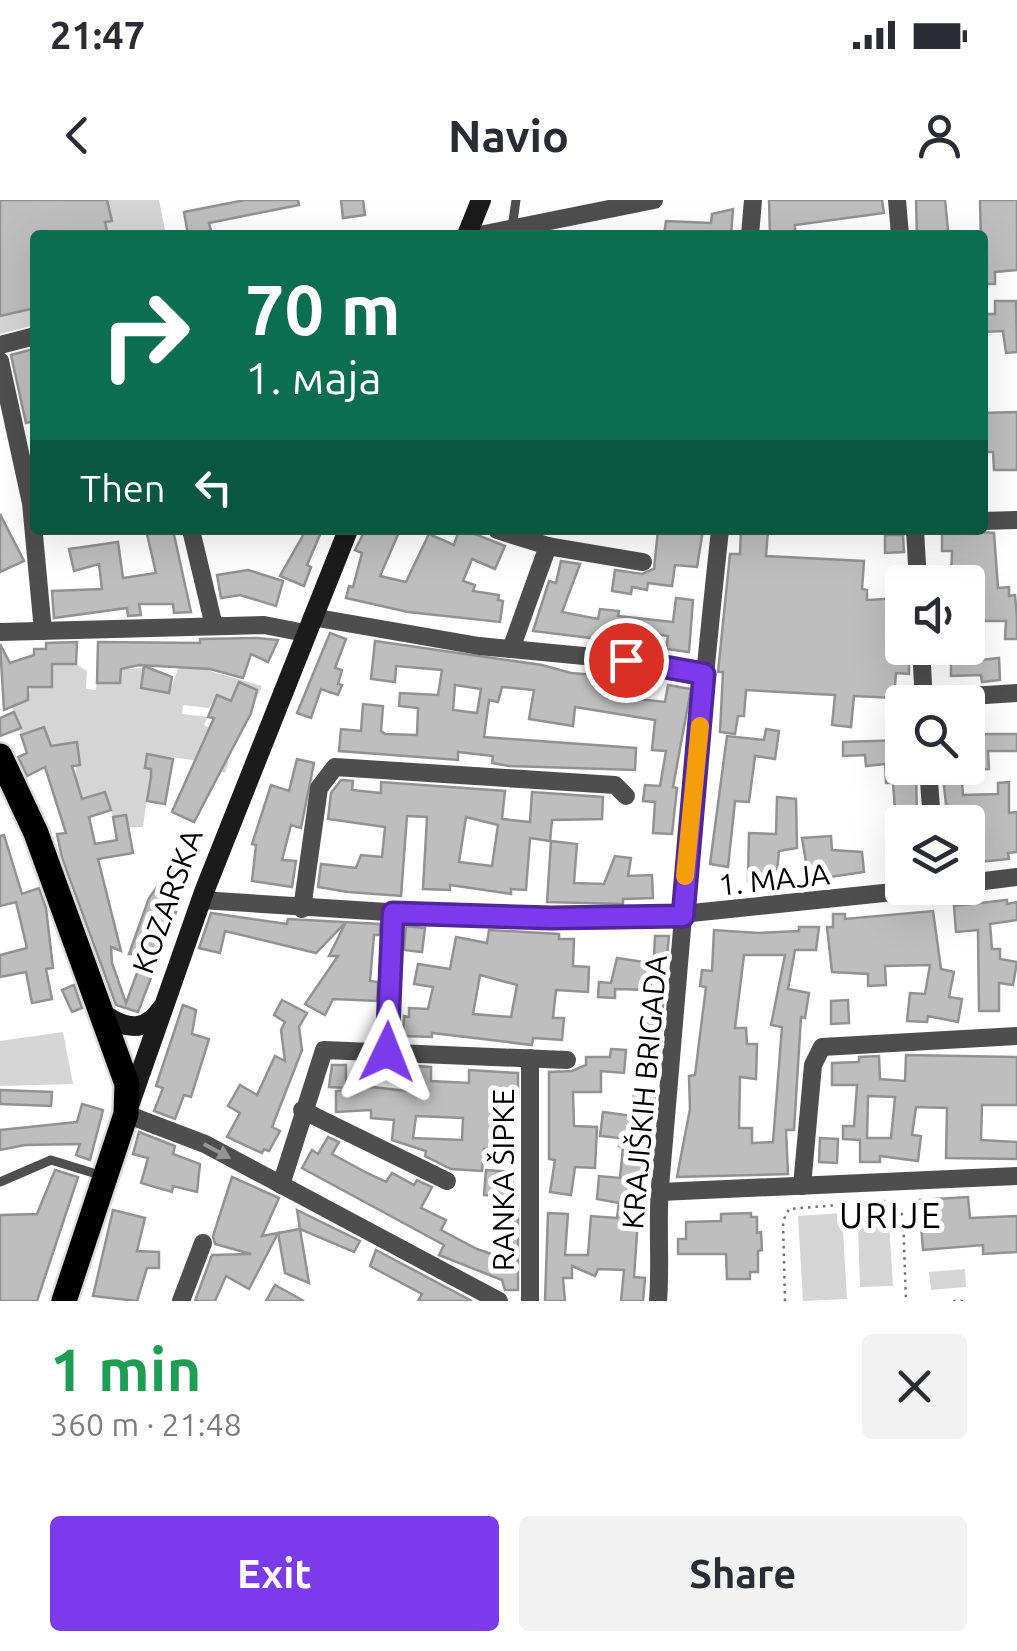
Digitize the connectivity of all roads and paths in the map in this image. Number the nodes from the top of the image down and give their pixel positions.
1 (481, 200) edge
2 (516, 200) edge
3 (654, 200) edge
4 (753, 200) edge
5 (897, 200) edge
6 (512, 228) junction
7 (469, 230) edge
8 (503, 230) edge
9 (750, 230) edge
10 (900, 230) edge
11 (30, 337) edge
12 (0, 345) edge
13 (0, 361) edge
14 (30, 494) edge
15 (1017, 520) edge
16 (988, 522) edge
17 (35, 535) edge
18 (192, 535) edge
19 (346, 535) edge
20 (513, 535) edge
21 (719, 535) edge
22 (915, 535) edge
23 (548, 546) junction
24 (643, 562) dead end
25 (917, 565) edge
26 (308, 625) junction
27 (214, 626) junction
28 (43, 631) junction
29 (0, 632) edge
30 (511, 649) junction
31 (704, 674) junction
32 (1017, 693) edge
33 (985, 696) edge
34 (0, 756) edge
35 (626, 796) dead end
36 (1017, 877) edge
37 (985, 881) edge
38 (885, 893) edge
39 (201, 900) junction
40 (302, 909) junction
41 (393, 913) junction
42 (683, 916) junction
43 (162, 1007) junction
44 (106, 1016) junction
45 (1017, 1036) edge
46 (387, 1052) junction
47 (530, 1058) junction
48 (566, 1060) dead end
49 (302, 1110) junction
50 (126, 1114) junction
51 (1017, 1176) edge
52 (106, 1177) junction
53 (447, 1181) dead end
54 (0, 1182) edge
55 (281, 1184) junction
56 (802, 1186) junction
57 (660, 1192) junction
58 (203, 1243) dead end
59 (64, 1301) edge
60 (181, 1301) edge
61 (499, 1301) edge
62 (530, 1301) edge
63 (658, 1301) edge
64 (785, 1301) edge
65 (906, 1301) edge
66 (953, 1301) edge
67 (967, 1301) edge

1 - 7 street
2 - 6 lane
3 - 6 street
4 - 9 street
5 - 10 street
6 - 8 street
11 - 12 street
13 - 14 street
15 - 16 street
17 - 28 street
18 - 27 street
19 - 26 street, KOZARSKA
20 - 23 street
21 - 31 street, KRAJIŠKIH BRIGADA
22 - 25 street
23 - 24 street
23 - 30 street
26 - 27 street
26 - 30 street
26 - 39 street, KOZARSKA
27 - 28 street
28 - 29 street
30 - 31 street
31 - 42 street, KRAJIŠKIH BRIGADA
32 - 33 street
34 - 44 main road
35 - 40 street
36 - 37 street
38 - 42 street, 1. МАЈА
39 - 40 street, 1. МАЈА
39 - 43 street, KOZARSKA
40 - 41 street, 1. МАЈА
41 - 42 street, 1. МАЈА
41 - 46 street
42 - 57 street, KRAJIŠKIH BRIGADA
43 - 44 street
43 - 50 street, KOZARSKA
44 - 50 main road
45 - 56 street
46 - 47 street
46 - 49 street
47 - 48 street
47 - 62 street, RANKA ŠIPKE
49 - 53 street
49 - 55 street
50 - 52 main road, KOZARSKA
50 -> 55 street
51 - 56 street
52 - 54 lane
52 - 59 main road, KOZARSKA
55 - 61 street
56 - 57 street
57 - 63 street, KRAJIŠKIH BRIGADA
58 - 60 street
64 - 65 path
66 - 67 path

